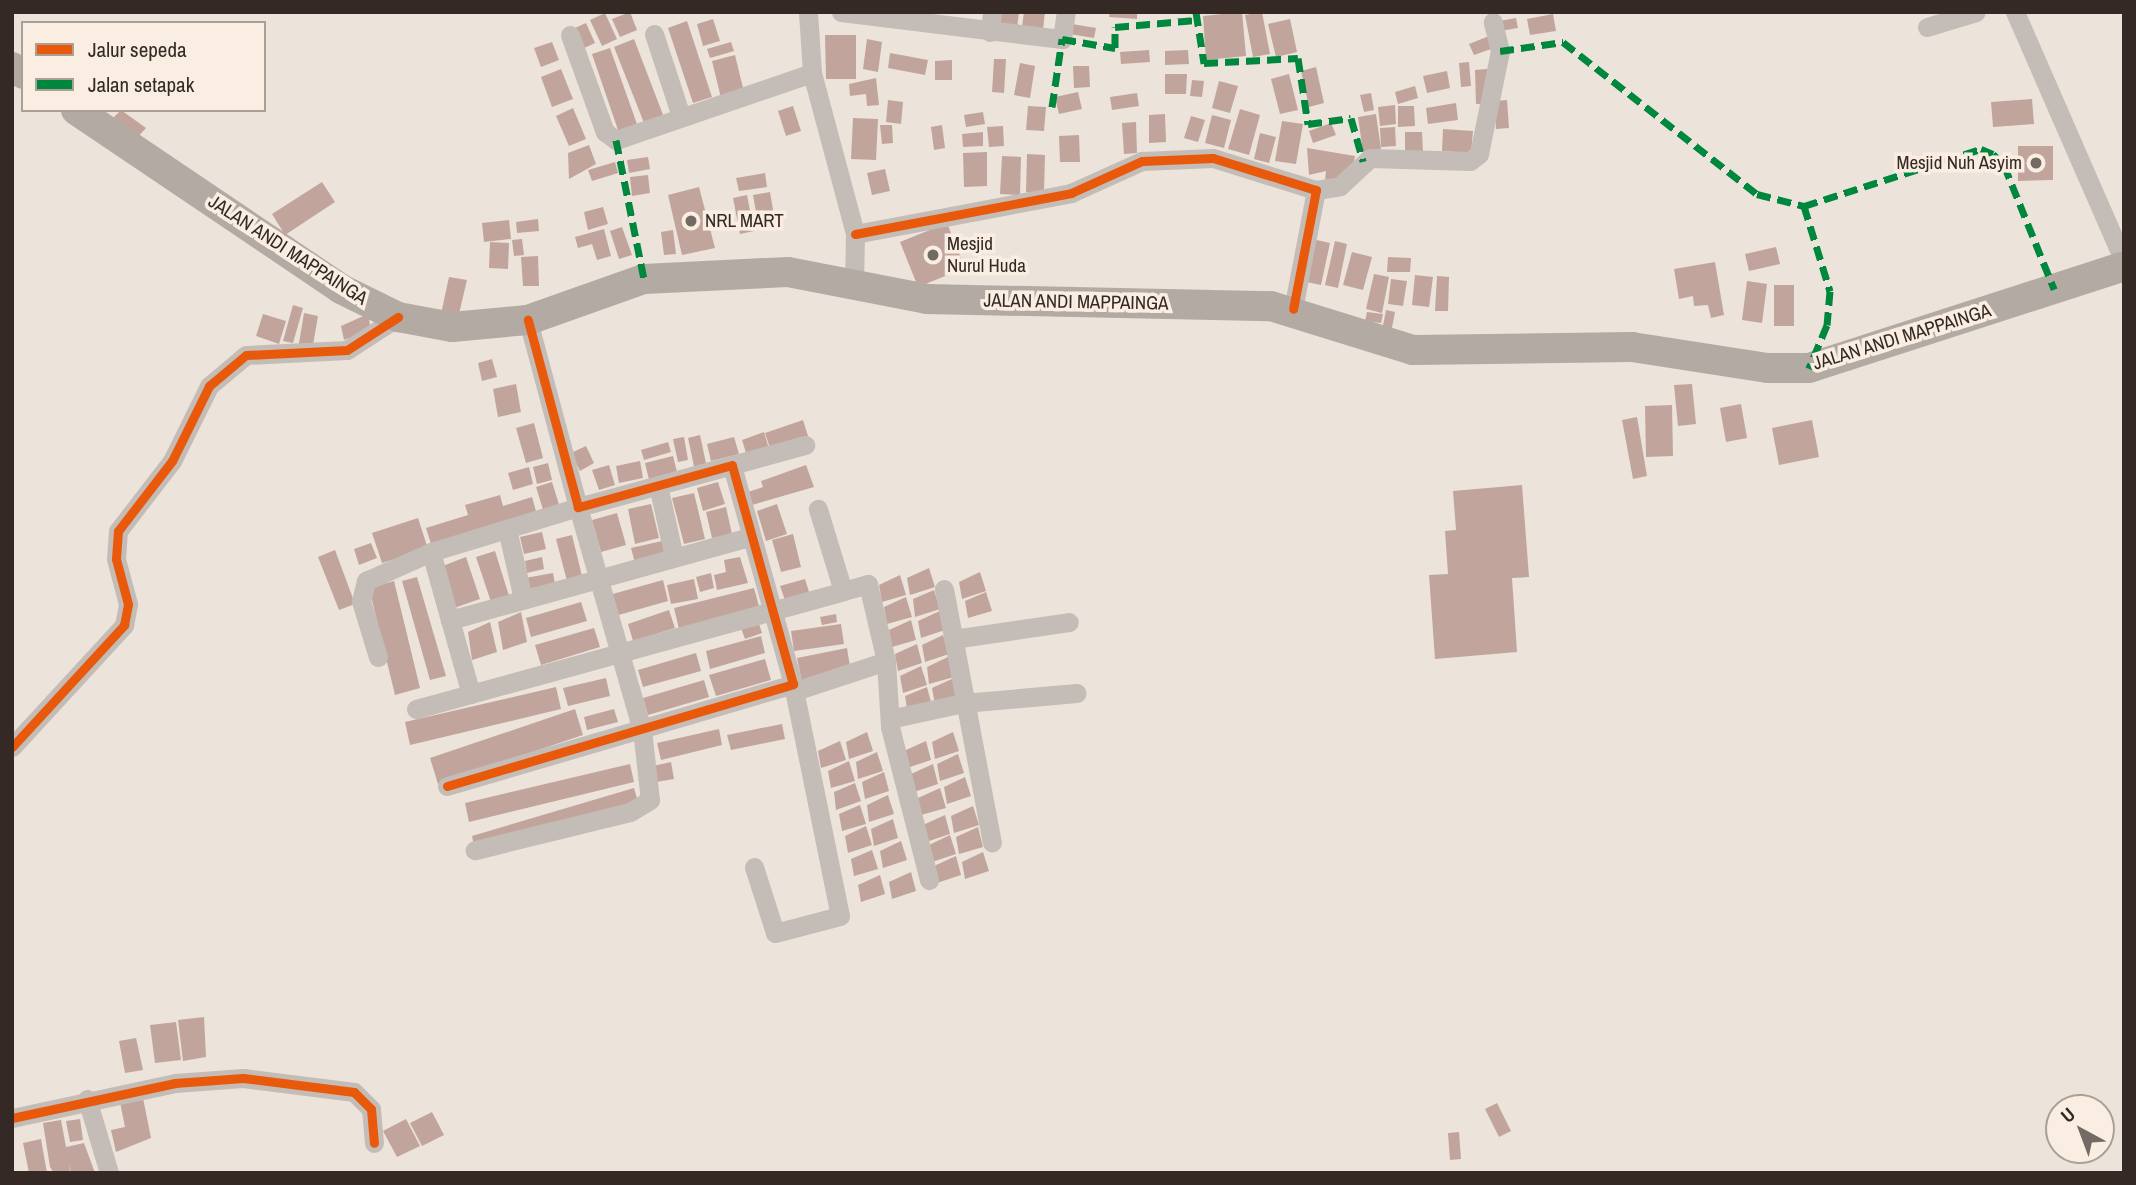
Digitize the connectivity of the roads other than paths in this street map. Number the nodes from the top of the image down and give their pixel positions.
1 (808, 12) edge
2 (841, 12) edge
3 (1066, 12) edge
4 (1976, 12) edge
5 (2015, 12) edge
6 (900, 17) edge
7 (991, 22) edge
8 (1493, 22) dead end
9 (1927, 27) dead end
10 (654, 34) dead end
11 (570, 35) dead end
12 (812, 73) junction
13 (79, 112) edge
14 (681, 116) junction
15 (1316, 190) junction
16 (855, 234) junction
17 (2124, 264) edge
18 (854, 286) junction
19 (1293, 309) junction
20 (398, 317) junction
21 (528, 320) junction
22 (805, 445) dead end
23 (732, 465) junction
24 (658, 485) junction
25 (578, 507) junction
26 (818, 509) dead end
27 (507, 529) junction
28 (750, 537) junction
29 (431, 552) junction
30 (674, 557) junction
31 (600, 576) junction
32 (944, 589) dead end
33 (843, 591) junction
34 (523, 599) junction
35 (770, 610) junction
36 (450, 620) junction
37 (1069, 622) dead end
38 (953, 639) junction
39 (621, 653) junction
40 (378, 657) dead end
41 (886, 661) junction
42 (794, 687) junction
43 (1077, 693) dead end
44 (471, 694) junction
45 (963, 703) junction
46 (416, 709) dead end
47 (894, 718) junction
48 (642, 730) junction
49 (12, 747) edge
50 (447, 786) dead end
51 (992, 842) dead end
52 (475, 850) dead end
53 (754, 867) dead end
54 (929, 880) dead end
55 (87, 1099) junction
56 (12, 1118) edge
57 (374, 1143) dead end
58 (109, 1173) edge

1 - 12 street
2 - 6 street
3 - 7 street
4 - 9 street
5 - 17 street
6 - 7 street
8 - 15 street
10 - 14 street
11 - 14 street
12 - 14 street
12 - 16 street
13 - 20 main road, JALAN ANDI MAPPAINGA
15 - 16 street
15 - 19 street
16 - 18 street
17 - 19 main road, JALAN ANDI MAPPAINGA
18 - 19 main road, JALAN ANDI MAPPAINGA
18 - 21 main road, JALAN ANDI MAPPAINGA
20 - 21 main road, JALAN ANDI MAPPAINGA
20 - 49 street
21 - 25 street
22 - 23 street
23 - 24 street
23 - 28 street
24 - 25 street
24 - 30 street
25 - 27 street
25 - 31 street
26 - 33 street
27 - 29 street
27 - 34 street
28 - 30 street
28 - 35 street
29 - 36 street
29 - 40 street
30 - 31 street
31 - 34 street
31 - 39 street
32 - 38 street
33 - 35 street
33 - 41 street
34 - 36 street
35 - 39 street
35 - 42 street
36 - 44 street
37 - 38 street
38 - 45 street
39 - 44 street
39 - 48 street
41 - 42 street
41 - 47 street
42 - 48 street
42 - 53 street
43 - 45 street
44 - 46 street
45 - 47 street
45 - 51 street
47 - 54 street
48 - 50 street
48 - 52 street
55 - 56 street
55 - 57 street
55 - 58 street

